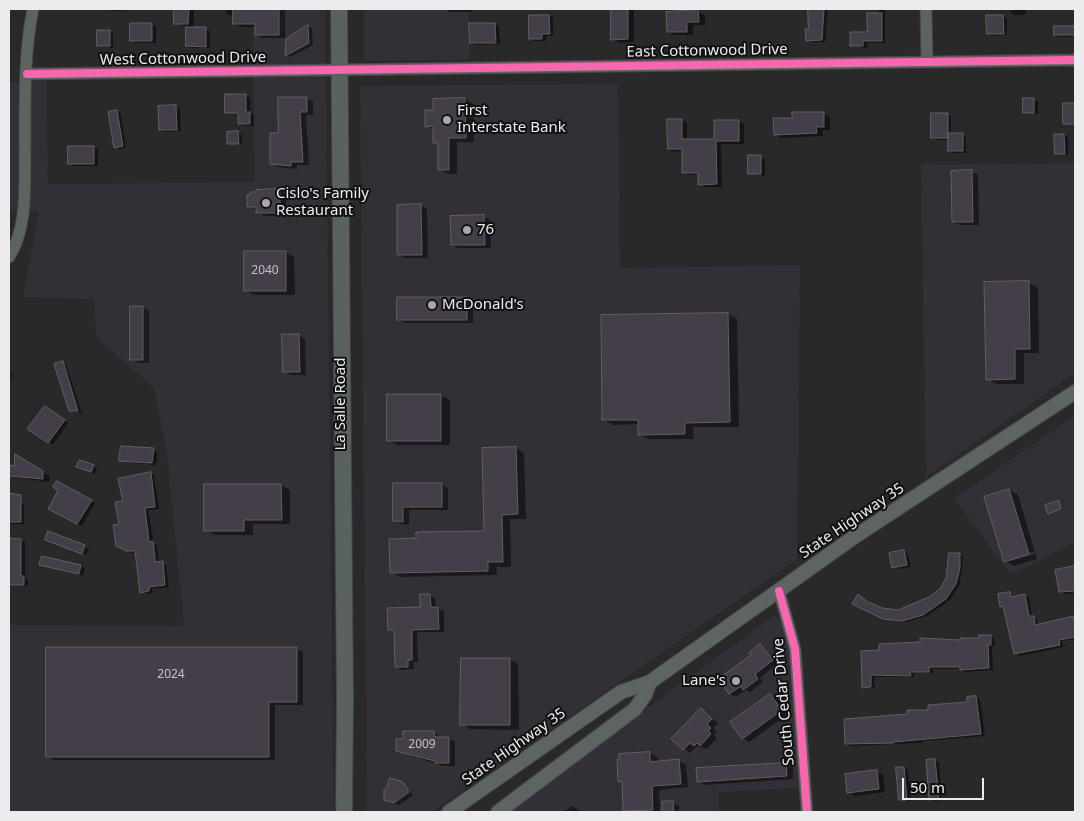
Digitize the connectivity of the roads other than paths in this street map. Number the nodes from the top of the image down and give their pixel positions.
1 (33, 9) edge
2 (339, 9) edge
3 (926, 9) edge
4 (1075, 60) edge
5 (926, 61) junction
6 (339, 71) junction
7 (27, 74) junction
8 (9, 257) edge
9 (1075, 392) edge
10 (780, 591) junction
11 (650, 682) junction
12 (342, 808) edge
13 (449, 812) edge
14 (498, 812) edge
15 (807, 812) edge

1 - 7 street
2 - 6 highway, La Salle Road
3 - 5 street
4 - 5 street, East Cottonwood Drive
5 - 6 street, East Cottonwood Drive
6 - 7 street, West Cottonwood Drive
6 - 12 highway, La Salle Road
7 - 8 street
9 - 10 main road, State Highway 35
10 - 11 main road, State Highway 35
10 - 15 street, South Cedar Drive
11 - 13 main road, State Highway 35
11 - 14 main road, State Highway 35

